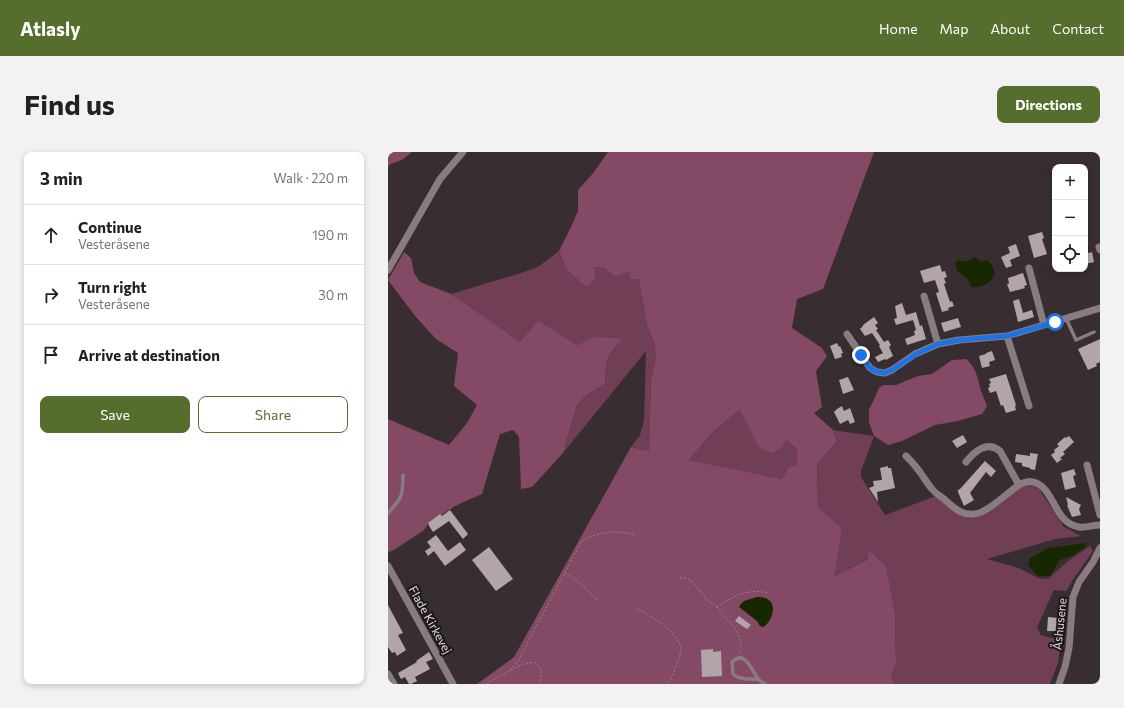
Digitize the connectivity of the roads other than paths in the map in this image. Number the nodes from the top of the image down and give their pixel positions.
1 (463, 152) edge
2 (1029, 268) dead end
3 (388, 270) edge
4 (924, 296) dead end
5 (1100, 308) edge
6 (1066, 318) junction
7 (1044, 325) junction
8 (1094, 332) dead end
9 (847, 334) dead end
10 (1007, 336) junction
11 (938, 344) junction
12 (1029, 406) dead end
13 (906, 456) dead end
14 (966, 462) dead end
15 (1087, 465) dead end
16 (403, 475) dead end
17 (1019, 485) junction
18 (388, 513) edge
19 (1100, 515) edge
20 (1100, 524) edge
21 (1100, 548) edge
22 (388, 566) edge
23 (388, 674) edge
24 (759, 679) junction
25 (394, 684) edge
26 (453, 684) edge
27 (765, 684) edge
28 (1059, 684) edge

1 - 3 street
2 - 7 street
4 - 11 street
5 - 6 street
6 - 7 street
6 - 8 lane
7 - 10 street
9 - 11 street
10 - 11 street
10 - 12 street
13 - 17 street
14 - 17 street
15 - 19 street
16 - 18 lane
17 - 20 street
21 - 28 street, Åshusene
22 - 26 street, Flade Kirkevej
23 - 25 street
24 - 24 lane
24 - 27 lane

